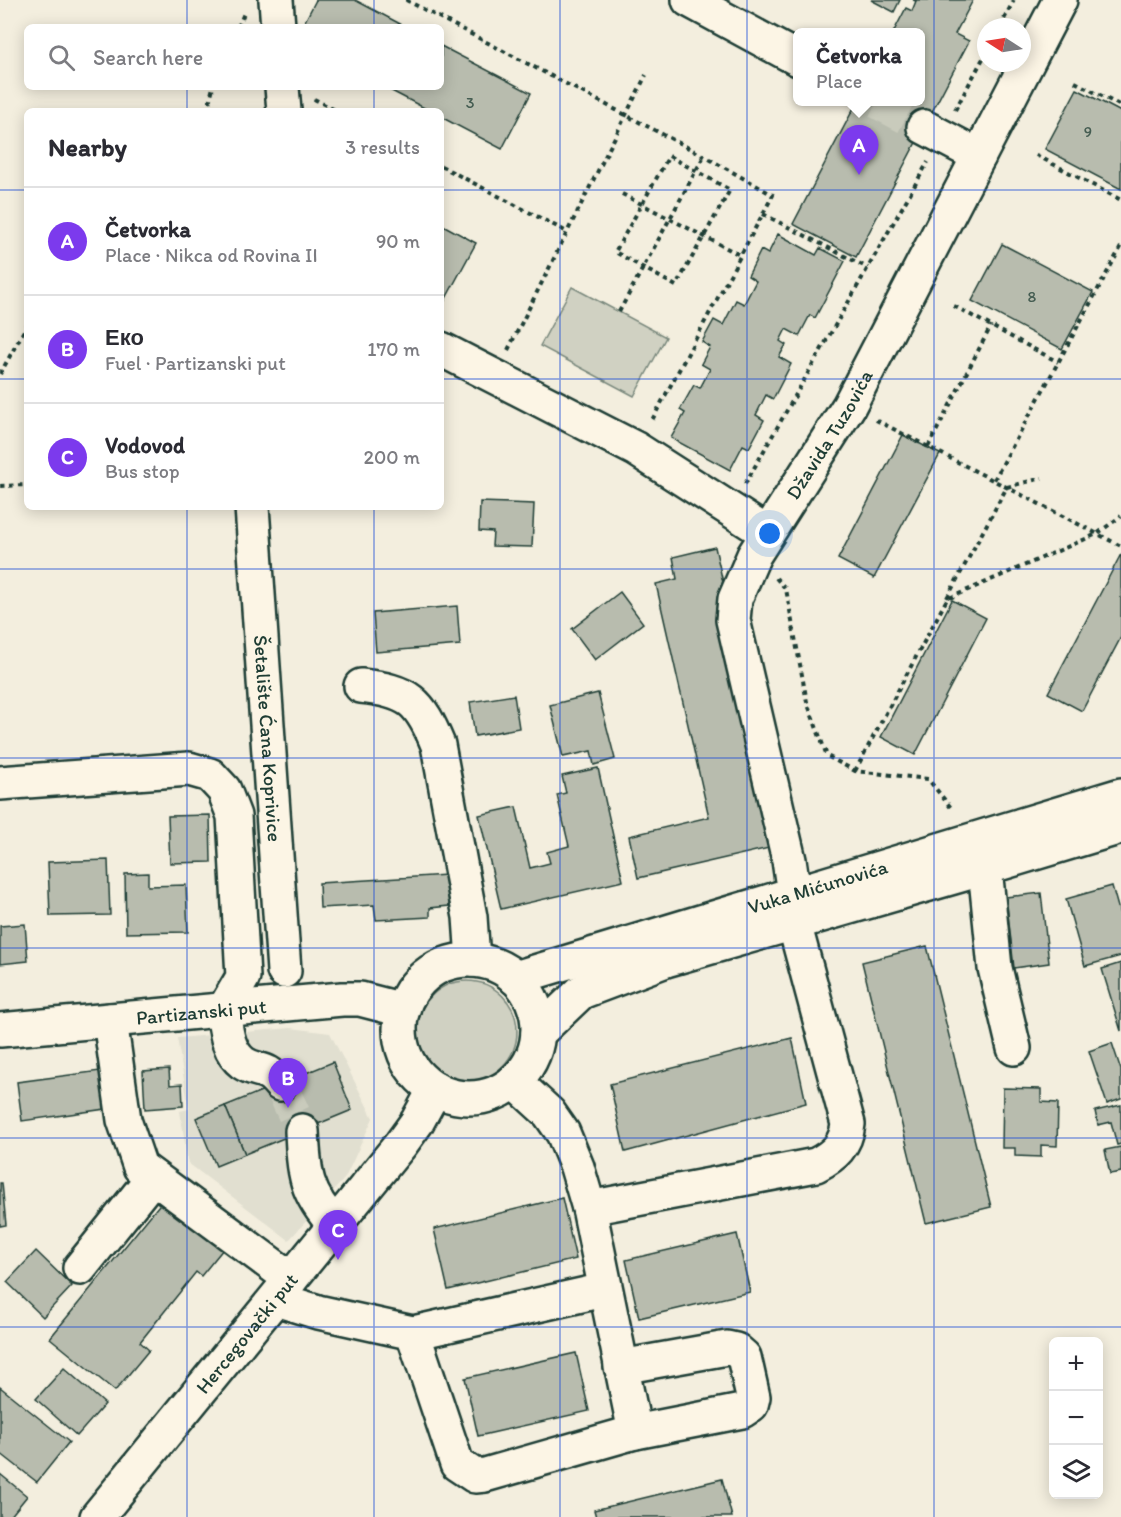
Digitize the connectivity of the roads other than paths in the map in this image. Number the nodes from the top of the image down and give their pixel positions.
1 (276, 0) edge
2 (689, 0) edge
3 (1060, 0) edge
4 (278, 24) edge
5 (793, 55) edge
6 (282, 90) edge
7 (284, 108) edge
8 (933, 131) tunnel mouth
9 (979, 156) junction
10 (444, 350) edge
11 (252, 510) edge
12 (760, 544) junction
13 (361, 686) dead end
14 (0, 783) edge
15 (1121, 795) edge
16 (1121, 827) edge
17 (985, 868) junction
18 (794, 908) junction
19 (474, 960) junction
20 (284, 971) dead end
21 (515, 978) junction
22 (403, 1010) junction
23 (223, 1011) junction
24 (111, 1020) junction
25 (0, 1030) edge
26 (538, 1033) junction
27 (1014, 1048) dead end
28 (514, 1081) junction
29 (280, 1084) tunnel mouth
30 (435, 1089) junction
31 (302, 1131) tunnel mouth
32 (153, 1177) junction
33 (589, 1208) junction
34 (335, 1225) junction
35 (80, 1268) dead end
36 (284, 1289) junction
37 (604, 1290) junction
38 (413, 1333) junction
39 (621, 1367) junction
40 (635, 1432) junction
41 (97, 1517) edge

1 - 4 street
2 - 5 street
3 - 9 street, Džavida Tuzovića
6 - 7 street
8 - 9 street
9 - 12 street, Džavida Tuzovića
10 - 12 street
11 - 20 street, Šetalište Ćana Koprivice
12 - 18 street, Džavida Tuzovića
13 - 19 street
14 - 23 street
15 - 18 street, Vuka Mićunovića
16 - 17 street, Vuka Mićunovića
17 - 18 street, Vuka Mićunovića
17 - 27 street
18 - 21 street, Vuka Mićunovića
18 - 26 street, Vuka Mićunovića
18 - 33 street, Džavida Tuzovića
19 - 21 street
19 - 22 street
21 - 26 street
22 - 23 street, Partizanski put
22 - 30 street
23 - 24 street, Partizanski put
23 - 29 street
24 - 25 street, Partizanski put
24 - 32 street
26 - 28 street
28 - 30 street
28 - 33 street
30 - 34 street, Hercegovački put
31 - 34 street
32 - 35 street
32 - 36 street
33 - 37 street
34 - 36 street, Hercegovački put
36 - 38 street
36 - 41 street, Hercegovački put
37 - 38 street
37 - 39 street
38 - 40 street
39 - 40 street
39 - 40 street

